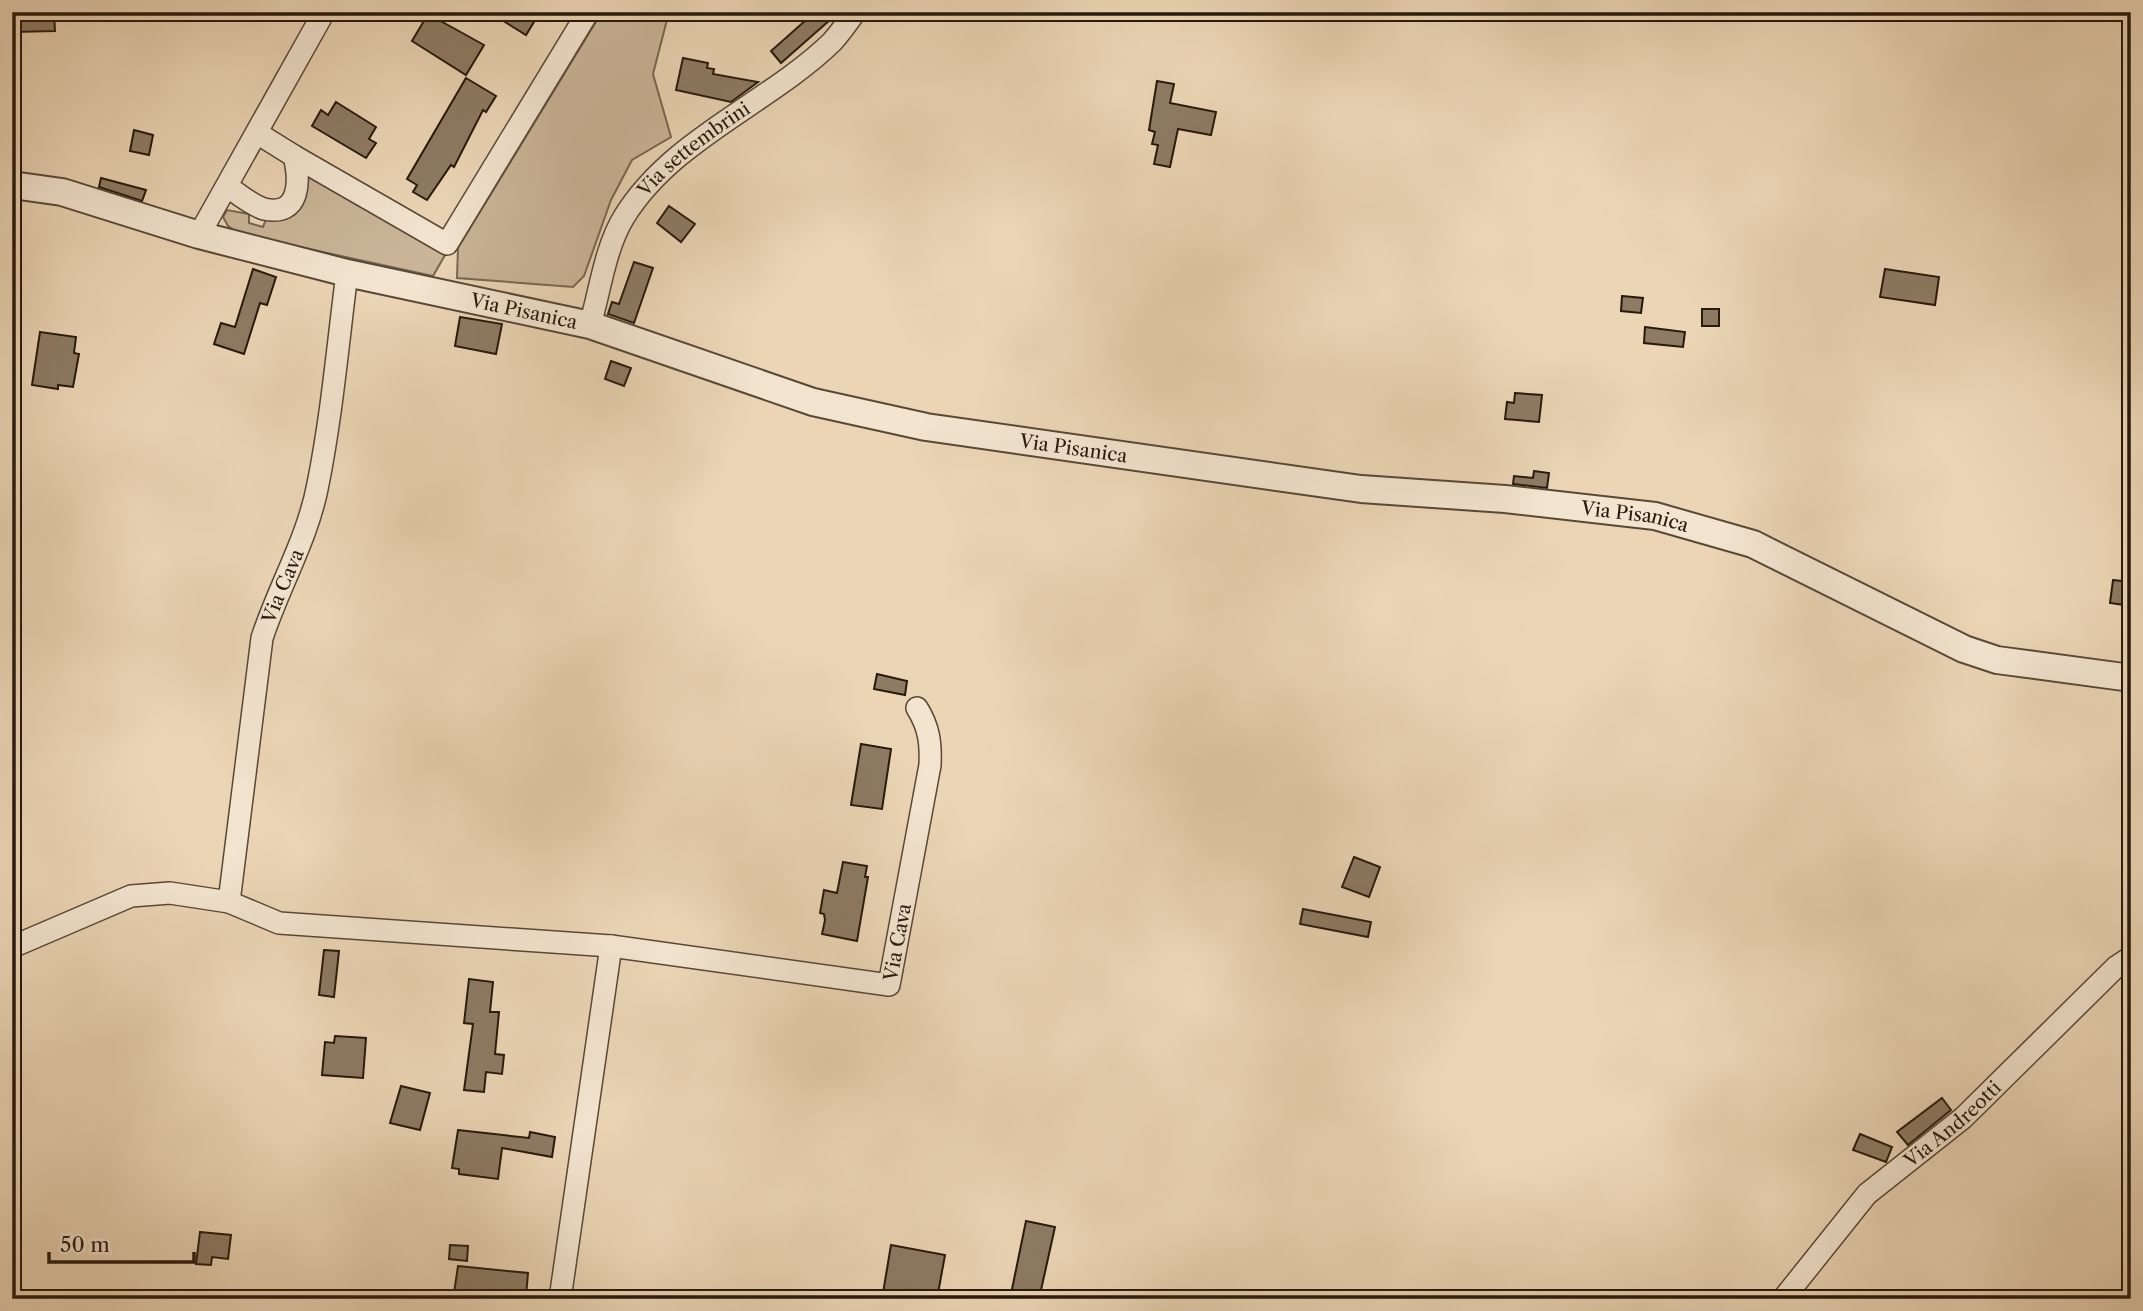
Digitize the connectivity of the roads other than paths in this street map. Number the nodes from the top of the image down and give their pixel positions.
1 (324, 12) edge
2 (588, 12) edge
3 (855, 12) edge
4 (257, 133) junction
5 (294, 156) junction
6 (12, 185) edge
7 (227, 186) junction
8 (199, 235) junction
9 (347, 273) junction
10 (590, 325) junction
11 (2131, 678) edge
12 (917, 708) dead end
13 (229, 902) junction
14 (611, 946) junction
15 (12, 947) edge
16 (2131, 957) edge
17 (561, 1299) edge
18 (1783, 1299) edge

1 - 4 street
2 - 5 street
3 - 10 street, Via settembrini
4 - 5 street
4 - 7 street
5 - 7 street
6 - 8 street, Via Pisanica
7 - 8 street
8 - 9 street, Via Pisanica
9 - 10 street, Via Pisanica
9 - 13 street, Via Cava
10 - 11 street, Via Pisanica
12 - 14 street, Via Cava
13 - 14 street, Via Cava
13 - 15 street, Via Cava
14 - 17 street
16 - 18 street, Via Andreotti

